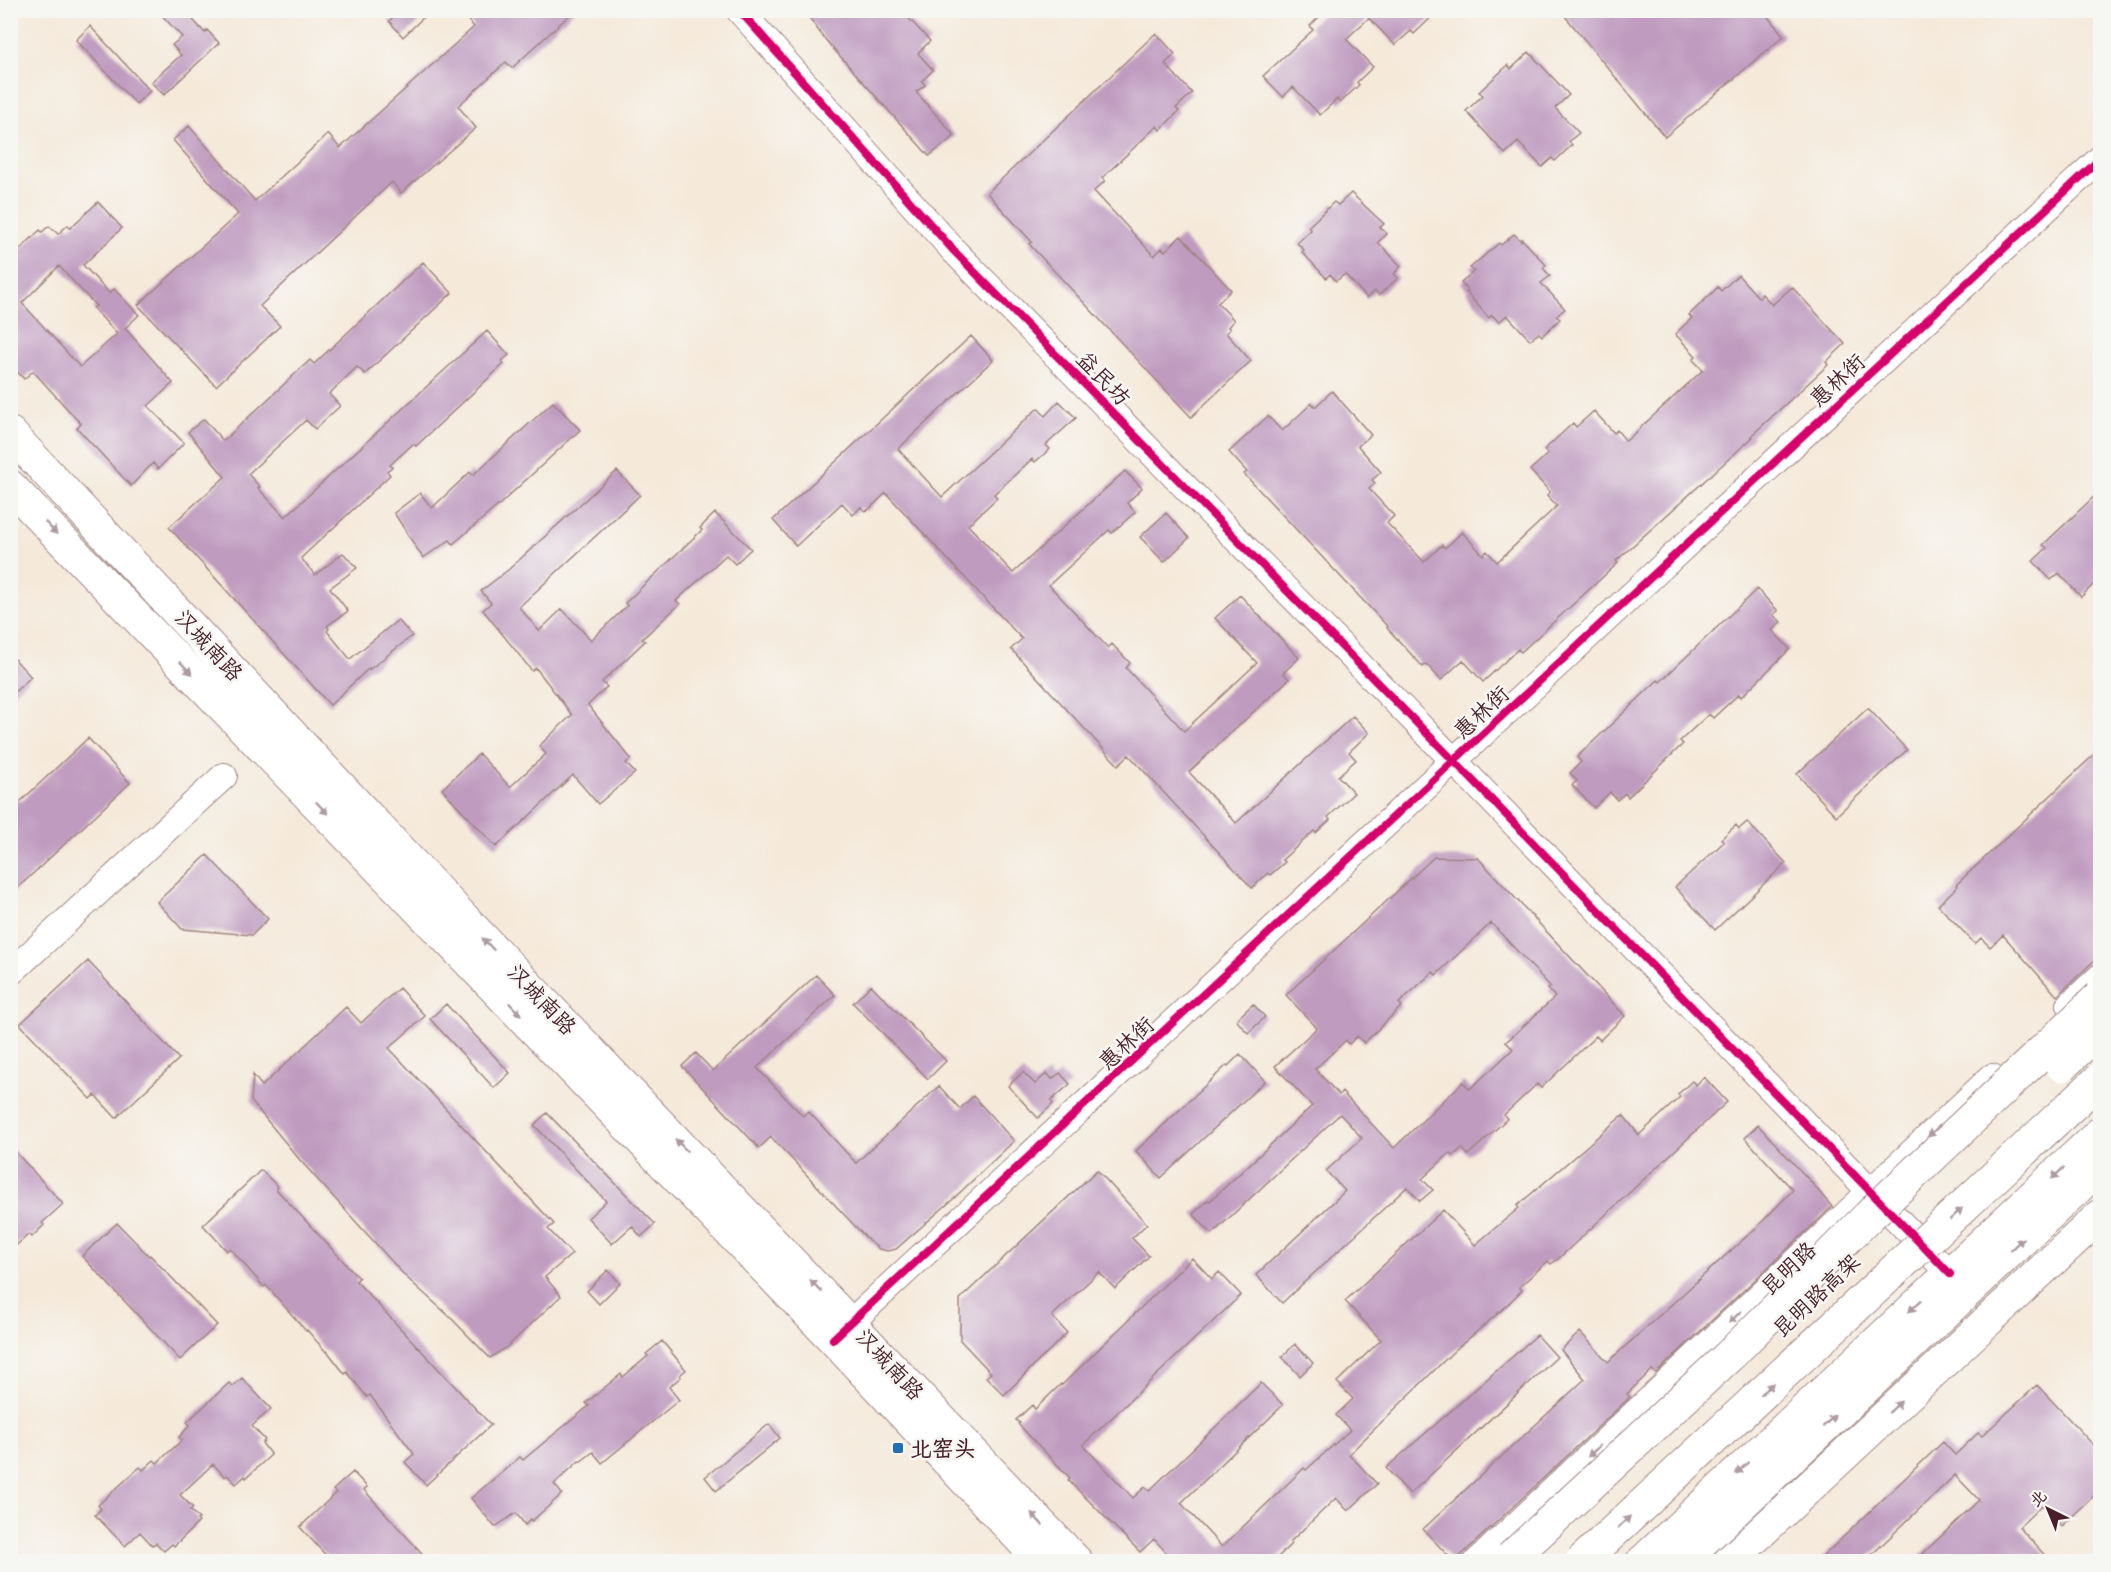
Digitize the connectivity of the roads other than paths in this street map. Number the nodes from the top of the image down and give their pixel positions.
1 (739, 10) edge
2 (2100, 159) edge
3 (10, 433) edge
4 (10, 486) edge
5 (1454, 761) junction
6 (224, 776) dead end
7 (10, 973) edge
8 (2100, 977) edge
9 (2100, 997) edge
10 (2100, 1029) edge
11 (2100, 1079) edge
12 (2100, 1133) edge
13 (2100, 1166) edge
14 (1869, 1191) junction
15 (2100, 1216) edge
16 (1950, 1274) junction
17 (842, 1331) junction
18 (1516, 1560) edge
19 (1042, 1562) edge
20 (1077, 1562) edge
21 (1477, 1562) edge
22 (1581, 1562) edge
23 (1642, 1562) edge
24 (1680, 1562) edge
25 (1729, 1562) edge

1 - 5 street, 益民坊
2 - 5 street, 惠林街
17 -> 3 main road, 汉城南路
4 -> 17 main road, 汉城南路
5 - 14 street, 益民坊
5 - 17 street, 惠林街
6 - 7 street
8 -> 14 street, 昆明路
9 - 18 highway, bridge
10 - 18 highway, 昆明路高架, bridge
22 -> 11 highway, 昆明路高架, bridge
12 -> 16 main road
24 -> 13 highway
14 - 16 street, 益民坊
14 -> 21 street, 昆明路
25 -> 15 main road
16 -> 23 main road
17 - 19 main road, 汉城南路
20 -> 17 main road, 汉城南路

